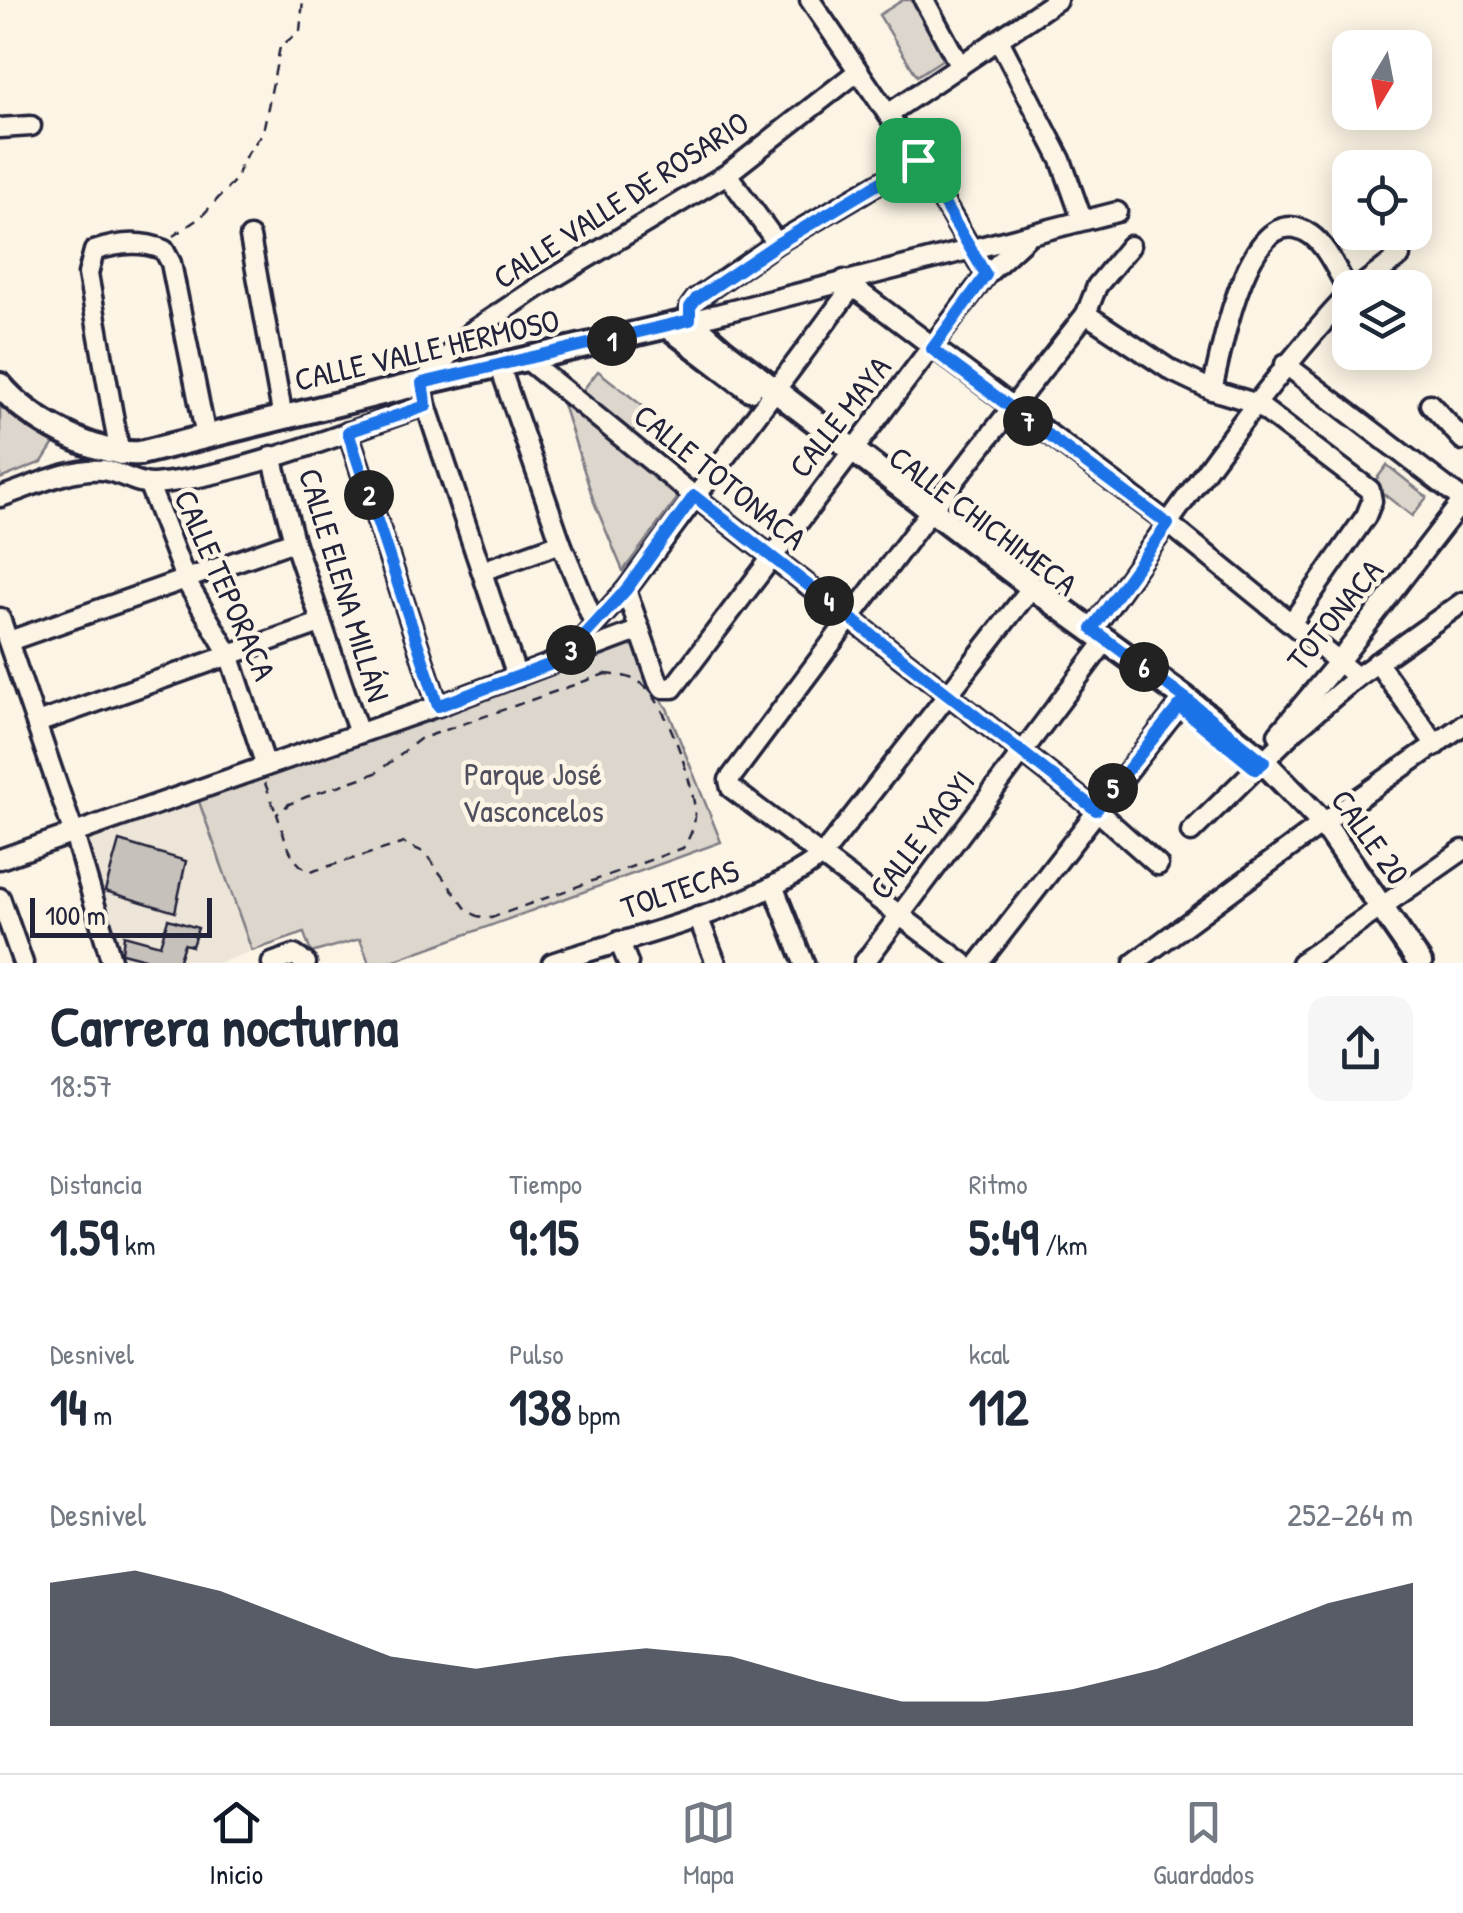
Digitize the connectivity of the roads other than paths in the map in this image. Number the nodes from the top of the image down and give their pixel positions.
1 (810, 0) edge
2 (924, 0) edge
3 (1057, 0) edge
4 (999, 40) junction
5 (960, 66) junction
6 (857, 72) junction
7 (888, 114) junction
8 (31, 126) dead end
9 (0, 128) edge
10 (918, 160) junction
11 (728, 174) junction
12 (1117, 212) dead end
13 (1082, 219) junction
14 (250, 237) dead end
15 (1026, 237) junction
16 (777, 244) junction
17 (1130, 246) dead end
18 (970, 248) junction
19 (1400, 256) dead end
20 (1336, 270) edge
21 (1382, 270) edge
22 (986, 275) junction
23 (848, 283) junction
24 (1332, 313) edge
25 (1086, 314) junction
26 (680, 324) junction
27 (932, 349) junction
28 (526, 359) junction
29 (499, 364) junction
30 (1285, 364) junction
31 (1212, 390) junction
32 (2, 392) edge
33 (424, 394) junction
34 (772, 396) junction
35 (1255, 403) junction
36 (1430, 404) dead end
37 (1011, 408) junction
38 (283, 418) junction
39 (348, 432) junction
40 (206, 437) junction
41 (1463, 440) edge
42 (120, 454) junction
43 (850, 455) junction
44 (272, 456) junction
45 (149, 485) junction
46 (694, 496) junction
47 (0, 498) edge
48 (1463, 500) edge
49 (929, 514) junction
50 (1168, 524) junction
51 (294, 541) junction
52 (561, 543) junction
53 (770, 556) junction
54 (482, 571) junction
55 (186, 581) junction
56 (626, 590) junction
57 (1028, 592) junction
58 (1463, 602) edge
59 (0, 618) edge
60 (852, 618) junction
61 (1292, 622) junction
62 (320, 623) junction
63 (594, 623) junction
64 (640, 630) junction
65 (1097, 638) junction
66 (9, 641) junction
67 (229, 654) junction
68 (562, 660) junction
69 (1340, 660) junction
70 (1378, 662) junction
71 (1357, 677) junction
72 (516, 678) junction
73 (948, 693) junction
74 (1182, 702) junction
75 (438, 706) junction
76 (37, 722) junction
77 (1463, 726) edge
78 (358, 732) junction
79 (1436, 745) junction
80 (1022, 753) junction
81 (1258, 763) junction
82 (263, 767) junction
83 (1096, 810) junction
84 (1318, 827) junction
85 (1191, 832) dead end
86 (74, 834) junction
87 (1463, 850) edge
88 (821, 856) junction
89 (0, 859) edge
90 (1158, 865) dead end
91 (774, 888) junction
92 (0, 898) edge
93 (1376, 910) junction
94 (898, 916) junction
95 (698, 917) junction
96 (7, 940) edge
97 (619, 941) junction
98 (23, 963) edge
99 (112, 963) edge
100 (272, 963) edge
101 (306, 963) edge
102 (552, 963) edge
103 (628, 963) edge
104 (716, 963) edge
105 (804, 963) edge
106 (864, 963) edge
107 (963, 963) edge
108 (979, 963) edge
109 (1134, 963) edge
110 (1301, 963) edge
111 (1407, 963) edge
112 (1420, 963) edge

1 - 6 street
2 - 5 street
3 - 4 street
4 - 5 street
4 - 13 street
5 - 7 street
6 - 7 street
6 - 11 street, CALLE VALLE DE ROSARIO
7 - 10 street
8 - 9 street
10 - 16 street
10 - 18 street
11 - 16 street
11 - 33 street, CALLE VALLE DE ROSARIO
12 - 13 street, CALLE VALLE HERMOSO
13 - 15 street, CALLE VALLE HERMOSO
14 - 38 street
15 - 18 street, CALLE VALLE HERMOSO
15 - 22 street, CALLE MAYA
16 - 26 street
17 - 25 street
18 - 22 street
18 - 23 street, CALLE VALLE HERMOSO
19 - 21 street
20 - 31 street
22 - 27 street, CALLE MAYA
23 - 26 street, CALLE VALLE HERMOSO
23 - 27 street
23 - 34 street
24 - 30 street, CALLE YAQYI
25 - 31 street
25 - 37 street
26 - 28 main road, CALLE VALLE HERMOSO
26 - 34 main road, CALLE CHICHIMECA
27 - 37 street
27 - 43 street, CALLE MAYA
28 - 29 main road, CALLE VALLE HERMOSO
28 - 46 street, CALLE TOTONACA
29 - 33 main road, CALLE VALLE HERMOSO
29 - 52 street
30 - 35 street, CALLE YAQYI
30 - 48 street
31 - 35 street
32 - 42 main road, CALLE VALLE HERMOSO
33 - 38 main road, CALLE VALLE HERMOSO
33 - 39 street, CALLE VALLE HERMOSO
33 - 54 street
34 - 43 main road, CALLE CHICHIMECA
34 - 46 street
35 - 50 street, CALLE YAQYI
35 - 61 street
36 - 41 street
37 - 49 street
37 - 50 street
38 - 40 main road, CALLE VALLE HERMOSO
39 - 44 street, CALLE VALLE HERMOSO
39 - 75 street
40 - 42 main road, CALLE VALLE HERMOSO
40 - 42 street
43 - 49 main road, CALLE CHICHIMECA
43 - 53 street, CALLE MAYA
44 - 45 street, CALLE VALLE HERMOSO
44 - 51 street, CALLE ELENA MILLÁN
45 - 47 street, CALLE VALLE HERMOSO
45 - 55 street, CALLE TEPORACA
46 - 53 street, CALLE TOTONACA
46 - 56 street
48 - 69 street, TOTONACA
49 - 57 main road, CALLE CHICHIMECA
49 - 60 street
50 - 61 street
50 - 65 street, CALLE YAQYI
51 - 55 street
51 - 62 street, CALLE ELENA MILLÁN
52 - 54 street
52 - 63 street
53 - 60 street, CALLE TOTONACA
53 - 64 street, CALLE MAYA
54 - 72 street
55 - 66 street
55 - 67 street, CALLE TEPORACA
56 - 63 street
56 - 64 street
57 - 65 main road, CALLE CHICHIMECA
57 - 73 street, TOLTECAS
58 - 70 street
59 - 66 street
60 - 73 street, CALLE TOTONACA
60 - 88 street
61 - 69 street
62 - 67 street
62 - 78 street, CALLE ELENA MILLÁN
63 - 68 street
64 - 68 street
65 - 74 main road, CALLE CHICHIMECA
65 - 80 street, CALLE YAQYI
66 - 76 street
67 - 76 street
67 - 82 street, CALLE TEPORACA
68 - 72 street
69 - 71 street
69 - 81 street, TOTONACA
70 - 71 street
70 - 79 street
71 - 81 street
72 - 75 street
73 - 80 street, CALLE TOTONACA
73 - 88 street, TOLTECAS
74 - 81 main road, CALLE CHICHIMECA
74 - 83 street
75 - 78 street
76 - 86 street
77 - 79 street
78 - 82 street
79 - 84 street
80 - 83 street, CALLE TOTONACA
80 - 94 street, CALLE YAQYI
81 - 84 main road, CALLE 20
81 - 85 street
82 - 86 street
83 - 90 street, CALLE TOTONACA
83 - 108 street
84 - 93 main road, CALLE 20
84 - 109 street
86 - 89 street
86 - 99 street
87 - 93 street
88 - 91 street, TOLTECAS
88 - 94 street
91 - 95 street, TOLTECAS
91 - 105 street
92 - 96 street
93 - 110 street
93 - 111 main road, CALLE 20
93 - 112 main road, CALLE 20
94 - 106 street, CALLE YAQYI
94 - 107 street
95 - 97 street, TOLTECAS
95 - 104 street
96 - 98 street
97 - 102 street, TOLTECAS
97 - 103 street
100 - 101 street

